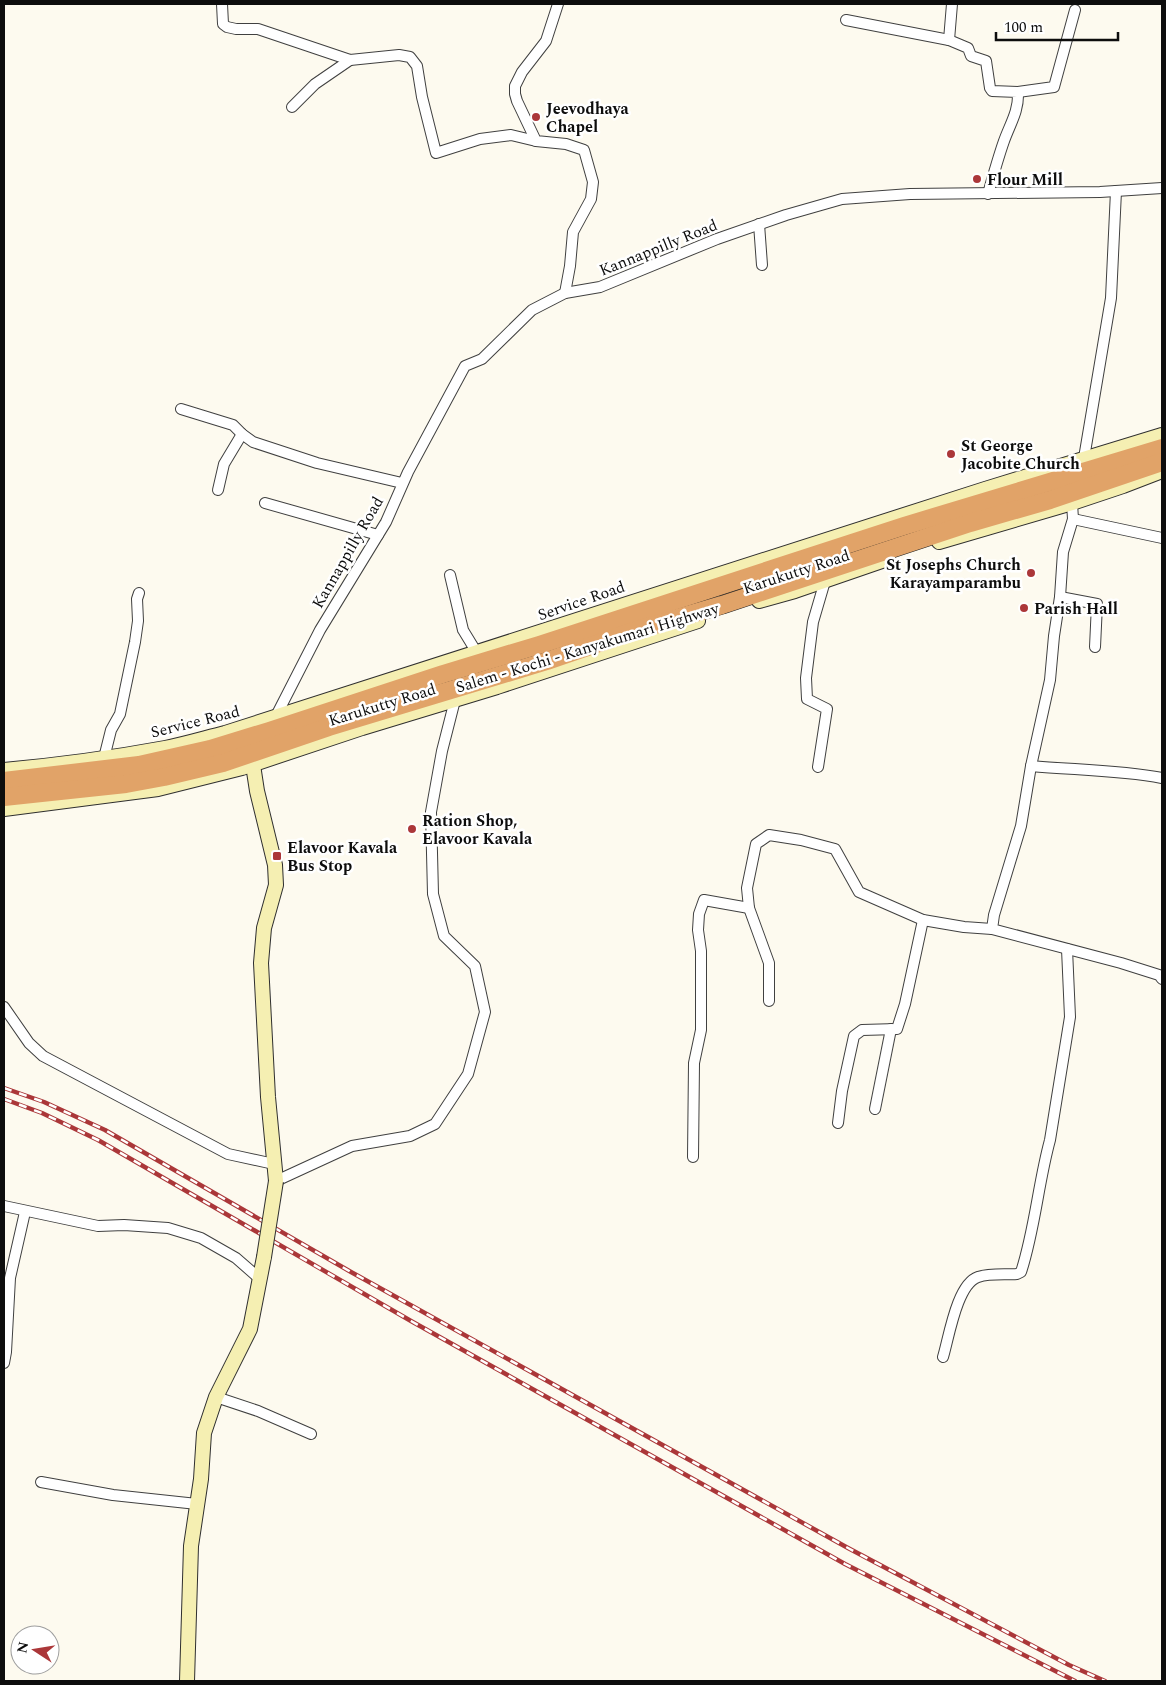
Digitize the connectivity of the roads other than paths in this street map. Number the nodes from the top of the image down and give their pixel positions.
1 (222, 4) edge
2 (558, 4) edge
3 (952, 4) edge
4 (1075, 10) dead end
5 (846, 20) dead end
6 (949, 40) junction
7 (350, 60) junction
8 (1018, 92) junction
9 (292, 107) dead end
10 (536, 141) junction
11 (1162, 188) edge
12 (1116, 190) junction
13 (988, 194) junction
14 (759, 224) junction
15 (762, 265) dead end
16 (565, 293) junction
17 (181, 409) dead end
18 (242, 434) junction
19 (1162, 435) edge
20 (1162, 448) edge
21 (1084, 458) junction
22 (1162, 462) edge
23 (1162, 471) edge
24 (402, 483) junction
25 (218, 490) dead end
26 (265, 503) dead end
27 (1072, 503) junction
28 (1074, 518) junction
29 (378, 535) junction
30 (1162, 538) edge
31 (450, 575) dead end
32 (825, 581) junction
33 (139, 593) dead end
34 (1060, 597) junction
35 (1095, 647) dead end
36 (477, 652) junction
37 (454, 700) junction
38 (272, 724) junction
39 (104, 758) junction
40 (253, 759) junction
41 (1032, 766) junction
42 (818, 767) dead end
43 (4, 770) edge
44 (1162, 778) edge
45 (4, 781) edge
46 (4, 797) edge
47 (4, 809) edge
48 (749, 908) junction
49 (923, 920) junction
50 (992, 929) junction
51 (1067, 949) junction
52 (1162, 979) edge
53 (769, 1001) dead end
54 (4, 1007) edge
55 (890, 1029) junction
56 (875, 1109) dead end
57 (838, 1123) dead end
58 (693, 1157) dead end
59 (274, 1164) junction
60 (276, 1181) junction
61 (4, 1206) edge
62 (25, 1212) junction
63 (260, 1279) junction
64 (943, 1357) dead end
65 (4, 1363) edge
66 (216, 1397) junction
67 (311, 1434) dead end
68 (41, 1482) dead end
69 (197, 1504) junction
70 (187, 1681) edge

1 - 7 street
2 - 10 street
3 - 6 street
4 - 8 street
5 - 6 street
6 - 8 street
7 - 9 street
7 - 10 street
8 - 13 street
10 - 16 street
11 - 12 street, Kannappilly Road
12 - 13 street, Kannappilly Road
12 - 21 street
13 - 14 street, Kannappilly Road
14 - 15 street
14 - 16 street, Kannappilly Road
16 - 24 street, Kannappilly Road
17 - 18 street
18 - 24 street
18 - 25 street
19 - 21 street, Service Road
20 - 38 highway, Salem - Kochi - Kanyakumari Highway
21 - 36 street, Service Road
22 - 40 highway, Salem - Kochi - Kanyakumari Highway
23 - 27 street, Karukutty Road
24 - 29 street, Kannappilly Road
26 - 29 street
27 - 28 street
27 - 32 street, Karukutty Road
28 - 30 street
28 - 34 street
29 - 38 street, Kannappilly Road
31 - 36 street
32 - 37 street, Karukutty Road
32 - 42 street
33 - 39 street
34 - 35 street
34 - 41 street
36 - 38 street, Service Road
37 - 40 street, Karukutty Road
37 - 60 street
38 - 39 street, Service Road
38 - 45 highway, Salem - Kochi - Kanyakumari Highway
39 - 43 street, Service Road
40 - 46 highway, Salem - Kochi - Kanyakumari Highway
40 - 47 street, Karukutty Road
40 - 59 street
41 - 44 street
41 - 50 street
48 - 49 street
48 - 53 street
48 - 58 street
49 - 50 street
49 - 55 street
50 - 51 street
51 - 52 street
51 - 64 street
54 - 59 street
55 - 56 street
55 - 57 street
59 - 60 street
60 - 63 street, bridge
61 - 62 street
62 - 63 street
62 - 65 street
63 - 66 street
66 - 67 street
66 - 69 street
68 - 69 street
69 - 70 street

